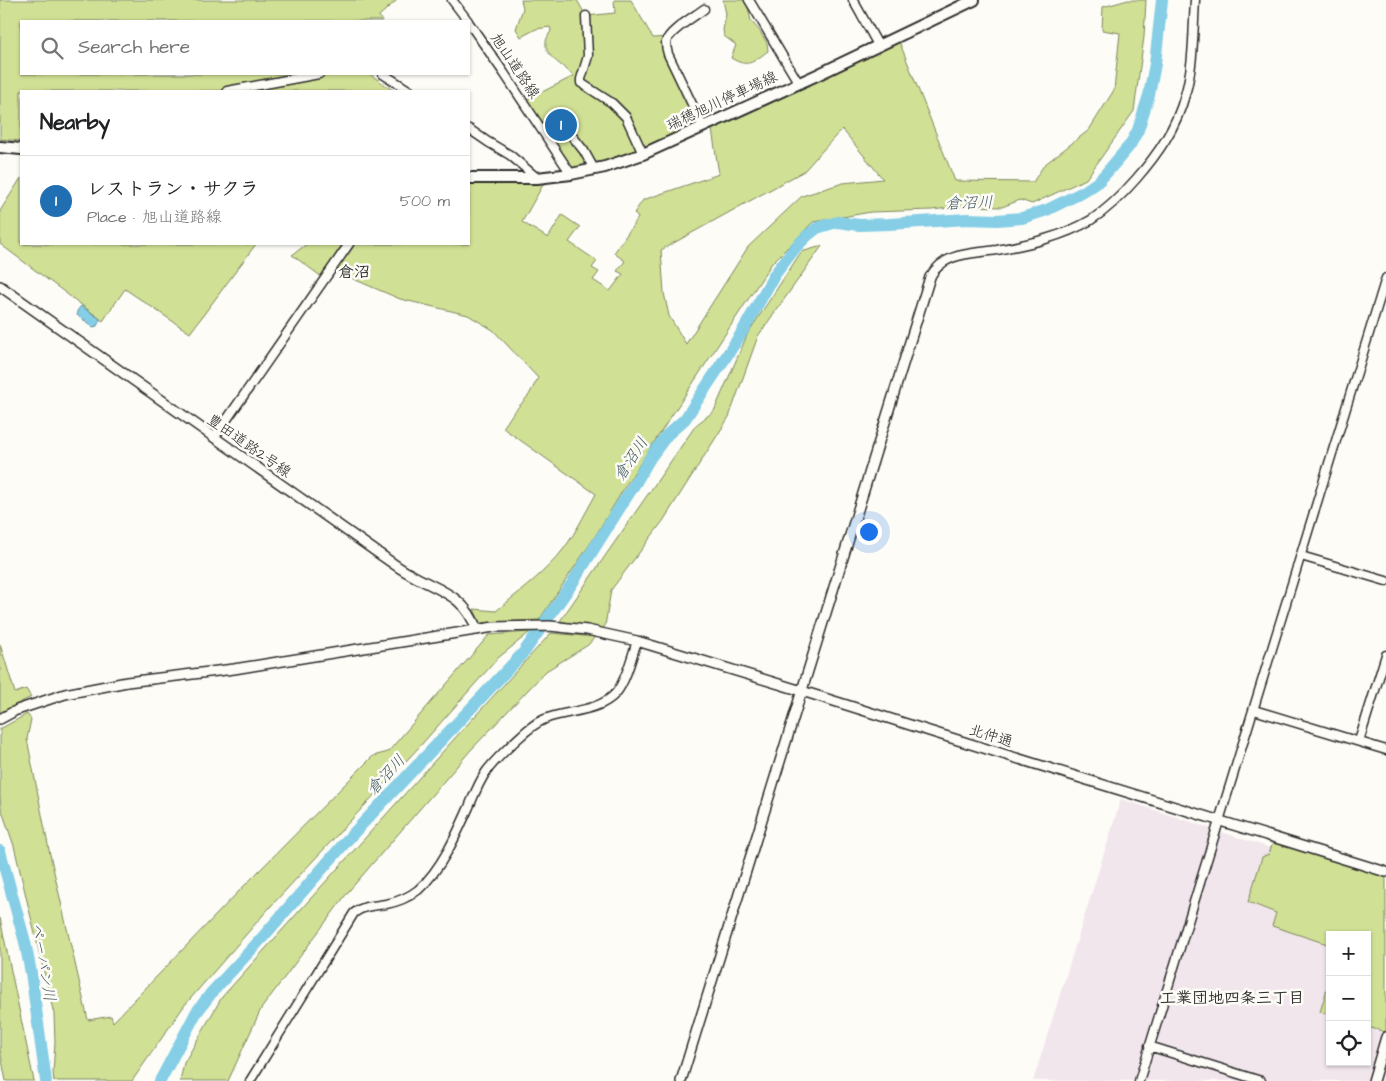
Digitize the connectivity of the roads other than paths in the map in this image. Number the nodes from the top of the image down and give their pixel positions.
1 (452, 0) edge
2 (749, 0) edge
3 (853, 0) edge
4 (974, 0) edge
5 (1195, 0) edge
6 (704, 9) dead end
7 (586, 16) dead end
8 (467, 20) edge
9 (470, 25) edge
10 (878, 45) junction
11 (314, 75) edge
12 (385, 75) edge
13 (798, 82) junction
14 (232, 90) edge
15 (408, 90) edge
16 (703, 127) junction
17 (470, 130) edge
18 (573, 137) dead end
19 (0, 147) edge
20 (20, 149) edge
21 (644, 154) junction
22 (594, 169) junction
23 (570, 174) junction
24 (470, 178) edge
25 (537, 178) junction
26 (348, 245) edge
27 (930, 278) joint
28 (1386, 278) edge
29 (0, 286) edge
30 (214, 438) junction
31 (1301, 556) junction
32 (1386, 581) edge
33 (477, 630) junction
34 (637, 641) junction
35 (1386, 655) edge
36 (802, 690) junction
37 (1254, 710) junction
38 (0, 720) edge
39 (1359, 742) junction
40 (1386, 750) edge
41 (1218, 820) junction
42 (1386, 872) edge
43 (1386, 1037) edge
44 (1149, 1046) junction
45 (1249, 1079) edge
46 (250, 1081) edge
47 (681, 1081) edge
48 (1138, 1081) edge
49 (1261, 1081) edge
50 (1373, 1081) edge

1 - 8 street, 旭山道路線
2 - 13 street
3 - 10 street
4 - 10 main road, 瑞穂旭川停車場線
5 - 27 street
6 - 16 street
7 - 21 street
9 - 23 street, 旭山道路線
10 - 13 main road, 瑞穂旭川停車場線
11 - 14 street
12 - 15 street
13 - 16 main road, 瑞穂旭川停車場線
16 - 21 main road, 瑞穂旭川停車場線
17 - 25 street
18 - 22 street
19 - 20 main road
21 - 22 main road, 瑞穂旭川停車場線
22 - 23 main road, 瑞穂旭川停車場線
23 - 25 main road, 瑞穂旭川停車場線
24 - 25 main road, 瑞穂旭川停車場線
26 - 30 street
27 - 36 street
28 - 31 street
29 - 30 street, 豊田道路2号線
30 - 33 street, 豊田道路2号線
31 - 32 street
31 - 37 street
33 - 34 street, 北仲通
33 - 38 street, 北仲通
34 - 36 street, 北仲通
34 - 46 street
35 - 39 street
36 - 41 street, 北仲通
36 - 47 street
37 - 39 street
37 - 41 street
39 - 40 street
41 - 42 street, 北仲通
41 - 44 street
43 - 50 street
44 - 45 street
44 - 48 street
45 - 49 street

